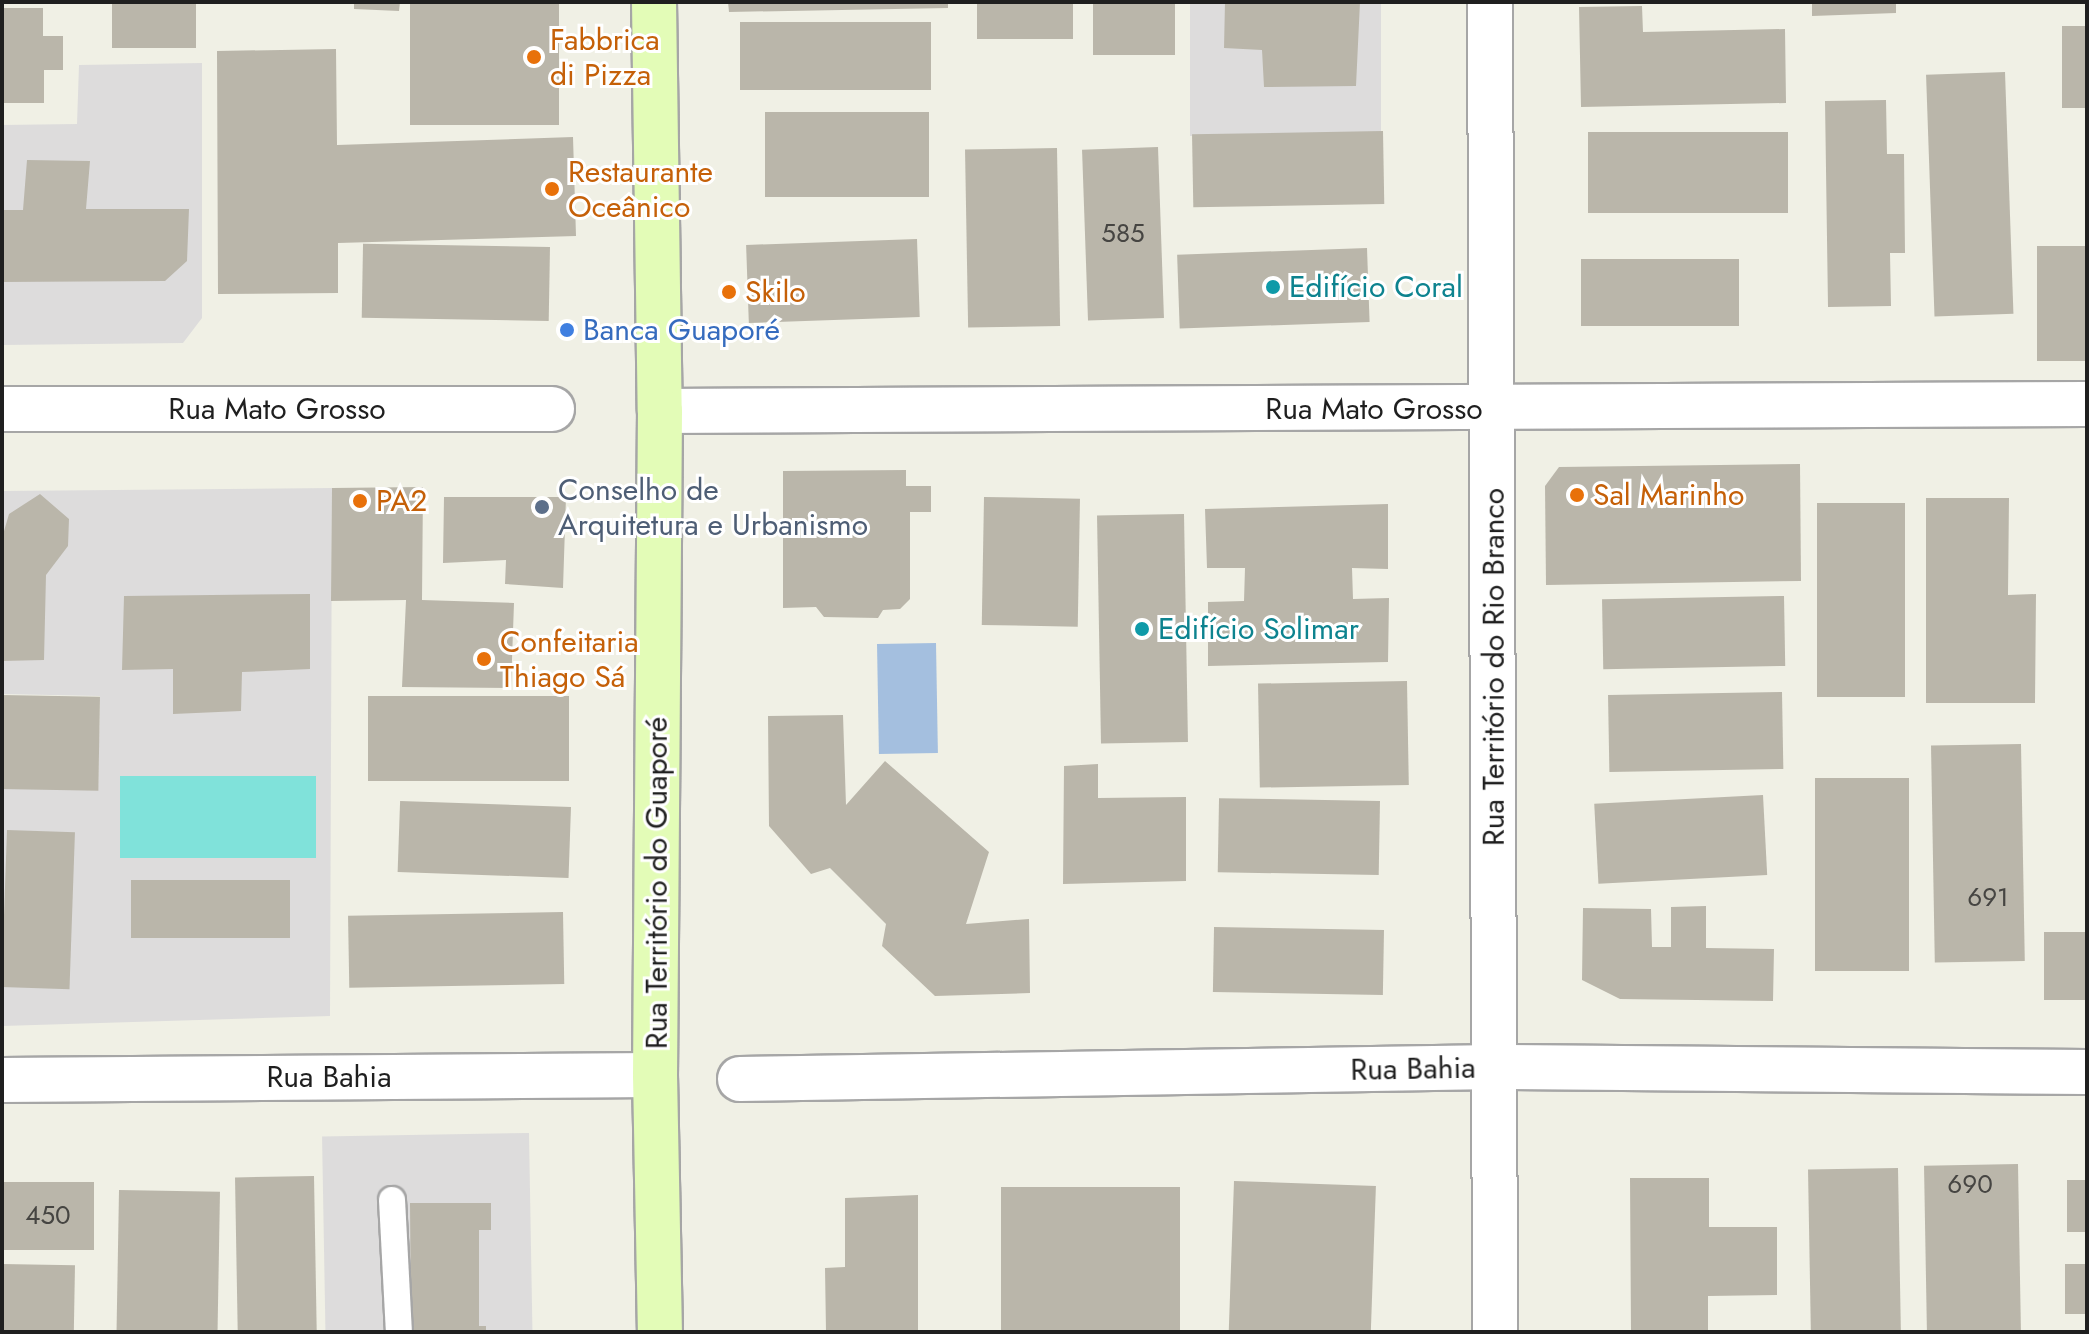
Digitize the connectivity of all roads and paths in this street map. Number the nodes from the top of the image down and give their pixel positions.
1 (654, 2) edge
2 (1490, 2) edge
3 (2087, 404) edge
4 (2, 409) edge
5 (552, 409) dead end
6 (1492, 409) junction
7 (660, 411) junction
8 (1496, 1067) junction
9 (2087, 1072) edge
10 (655, 1075) junction
11 (740, 1079) dead end
12 (2, 1080) edge
13 (392, 1200) dead end
14 (399, 1332) edge
15 (660, 1332) edge
16 (1495, 1332) edge

1 - 7 street, Rua Território do Guaporé
2 - 6 street, Rua Território do Rio Branco
3 - 6 street, Rua Mato Grosso
4 - 5 street, Rua Mato Grosso
6 - 7 street, Rua Mato Grosso
6 - 8 street, Rua Território do Rio Branco
7 - 10 street, Rua Território do Guaporé
8 - 9 street, Rua Bahia
8 - 11 street, Rua Bahia
8 - 16 street, Rua Território do Rio Branco
10 - 12 street, Rua Bahia
10 - 15 street, Rua Território do Guaporé
13 - 14 lane

